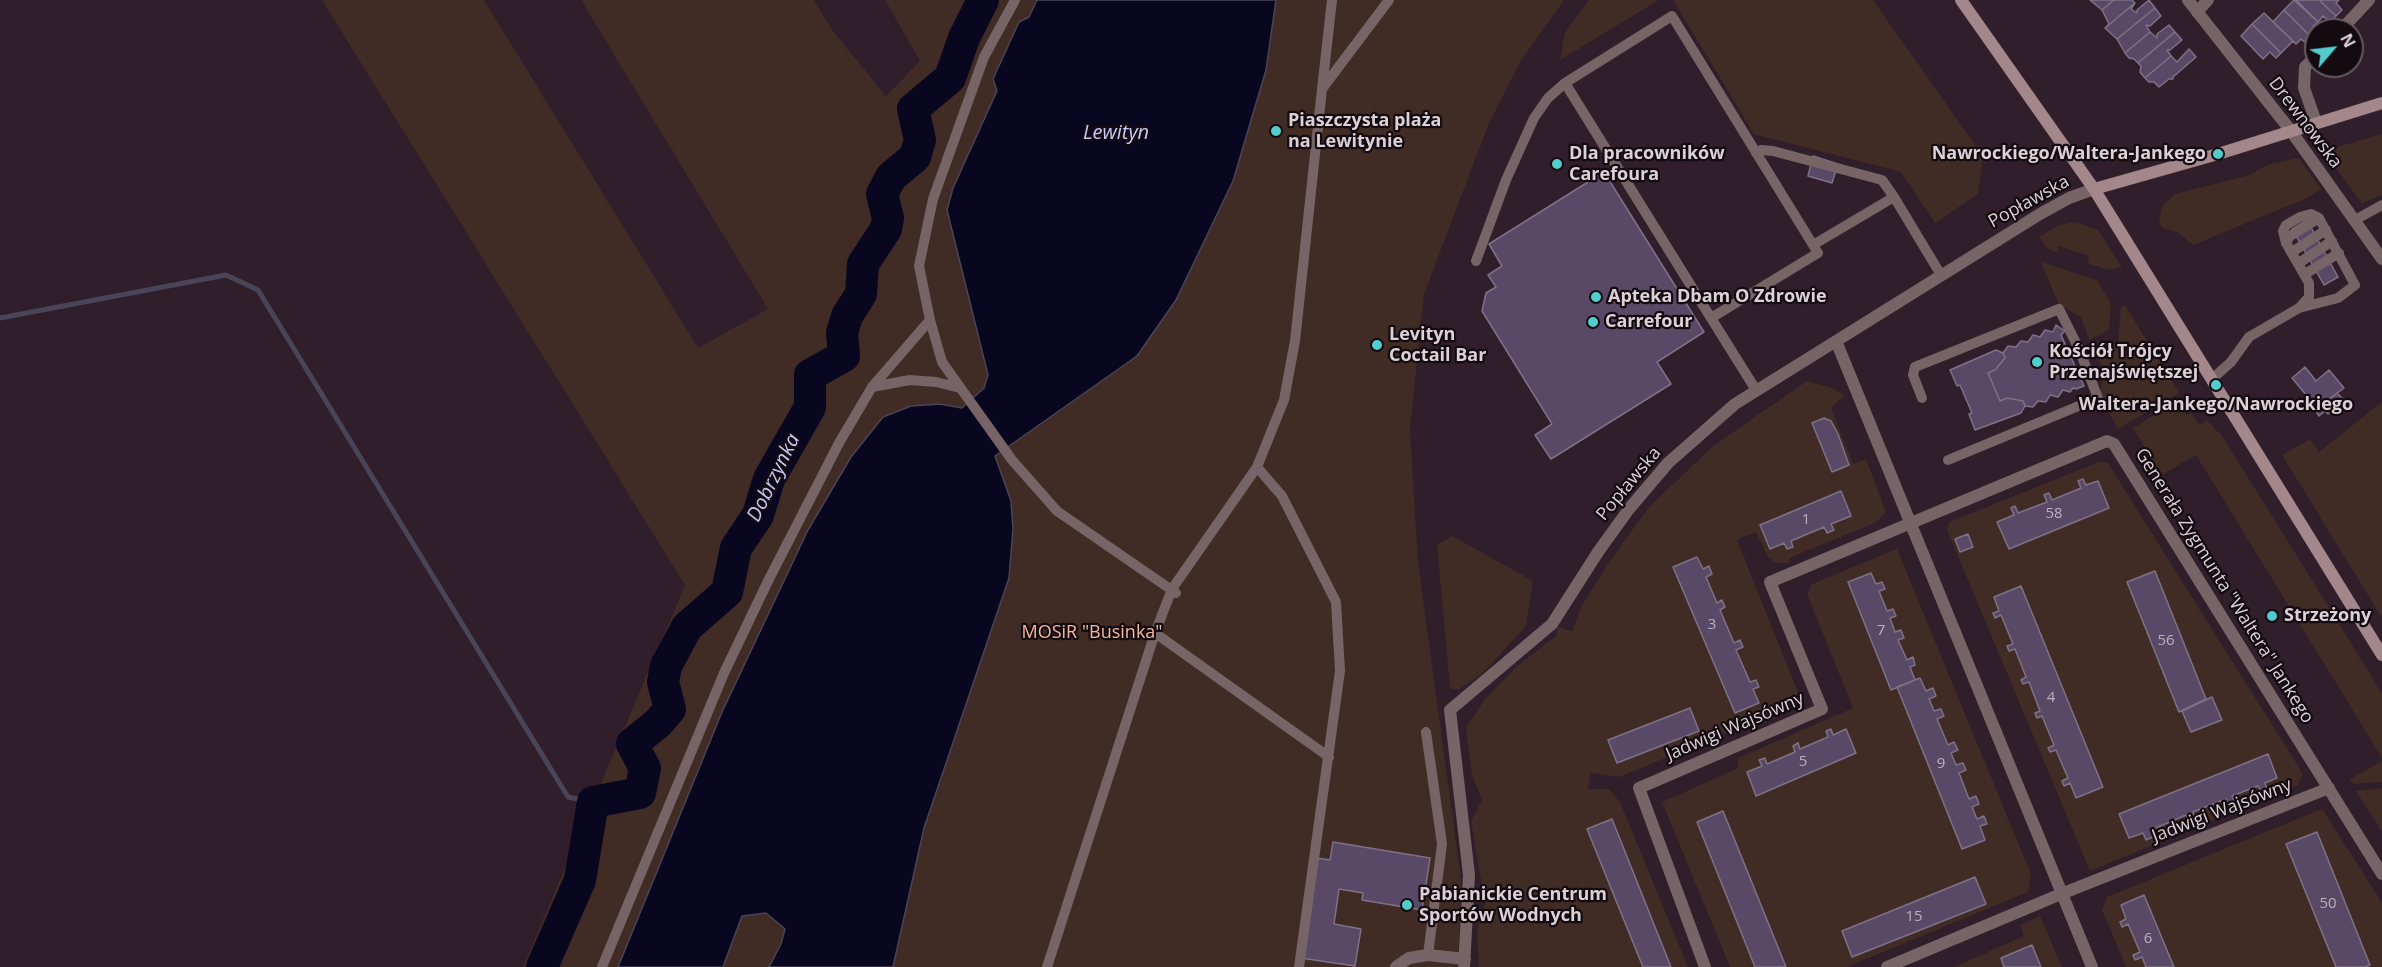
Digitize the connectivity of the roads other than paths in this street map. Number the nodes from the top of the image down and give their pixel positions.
1 (1015, 0) edge
2 (1332, 0) edge
3 (1389, 0) edge
4 (1961, 0) edge
5 (2188, 0) edge
6 (2208, 0) edge
7 (2369, 0) edge
8 (2197, 12) junction
9 (2352, 18) edge
10 (2304, 78) edge
11 (1565, 83) junction
12 (1322, 89) junction
13 (2382, 102) edge
14 (2316, 122) junction
15 (2291, 131) junction
16 (1756, 153) junction
17 (2094, 189) junction
18 (1894, 197) junction
19 (2382, 205) edge
20 (2355, 220) junction
21 (2326, 230) junction
22 (2332, 241) junction
23 (1813, 245) junction
24 (2289, 247) junction
25 (2339, 253) junction
26 (2382, 259) edge
27 (1476, 261) dead end
28 (2299, 263) junction
29 (2305, 274) junction
30 (1941, 275) junction
31 (2299, 308) junction
32 (1711, 318) junction
33 (930, 320) junction
34 (1836, 341) junction
35 (2212, 379) junction
36 (872, 387) junction
37 (960, 388) junction
38 (1756, 390) junction
39 (1922, 398) dead end
40 (1948, 460) dead end
41 (1257, 467) junction
42 (1910, 524) junction
43 (1174, 591) junction
44 (1155, 633) junction
45 (2382, 655) edge
46 (1426, 732) dead end
47 (1329, 757) junction
48 (2329, 788) junction
49 (2382, 874) edge
50 (2061, 894) junction
51 (1428, 954) junction
52 (1464, 963) edge
53 (602, 967) edge
54 (1047, 967) edge
55 (1299, 967) edge
56 (1396, 967) edge
57 (1705, 967) edge
58 (1887, 967) edge
59 (2092, 967) edge

1 - 33 lane
2 - 12 lane
3 - 12 lane
4 - 17 street
5 - 8 street, Drewnowska
6 - 8 street
7 - 9 street
8 - 15 street, Drewnowska
10 - 14 street, Drewnowska
11 - 16 lane
11 - 27 lane
11 - 32 lane
12 - 41 lane
13 - 14 street
14 - 15 street
15 - 17 street
15 - 20 street, Drewnowska
16 - 18 lane
16 - 23 lane
17 - 30 street, Popławska
17 - 35 street
18 - 23 lane
18 - 30 lane
19 - 20 lane
20 - 26 street, Drewnowska
21 - 22 lane
21 - 24 lane
21 - 24 lane
22 - 25 lane
22 - 28 lane
23 - 32 lane
24 - 28 lane
25 - 29 lane
25 - 31 lane
28 - 29 lane
29 - 31 lane
30 - 34 street, Popławska
31 - 35 lane
32 - 38 lane
33 - 36 lane
33 - 37 lane
34 - 38 street, Popławska
34 - 42 street
35 - 45 street
36 - 37 lane
36 - 53 lane
37 - 43 lane
38 - 52 street, Popławska
39 - 40 lane
41 - 43 lane
41 - 47 lane
42 - 48 street, Generała Zygmunta "Waltera" Jankego
42 - 50 street
42 - 57 street, Jadwigi Wajsówny
43 - 44 lane
44 - 47 lane
44 - 54 lane
46 - 51 lane
47 - 55 lane
48 - 49 street, Generała Zygmunta "Waltera" Jankego
48 - 50 street, Jadwigi Wajsówny
50 - 58 street, Jadwigi Wajsówny
50 - 59 street
51 - 52 street
51 - 56 street

